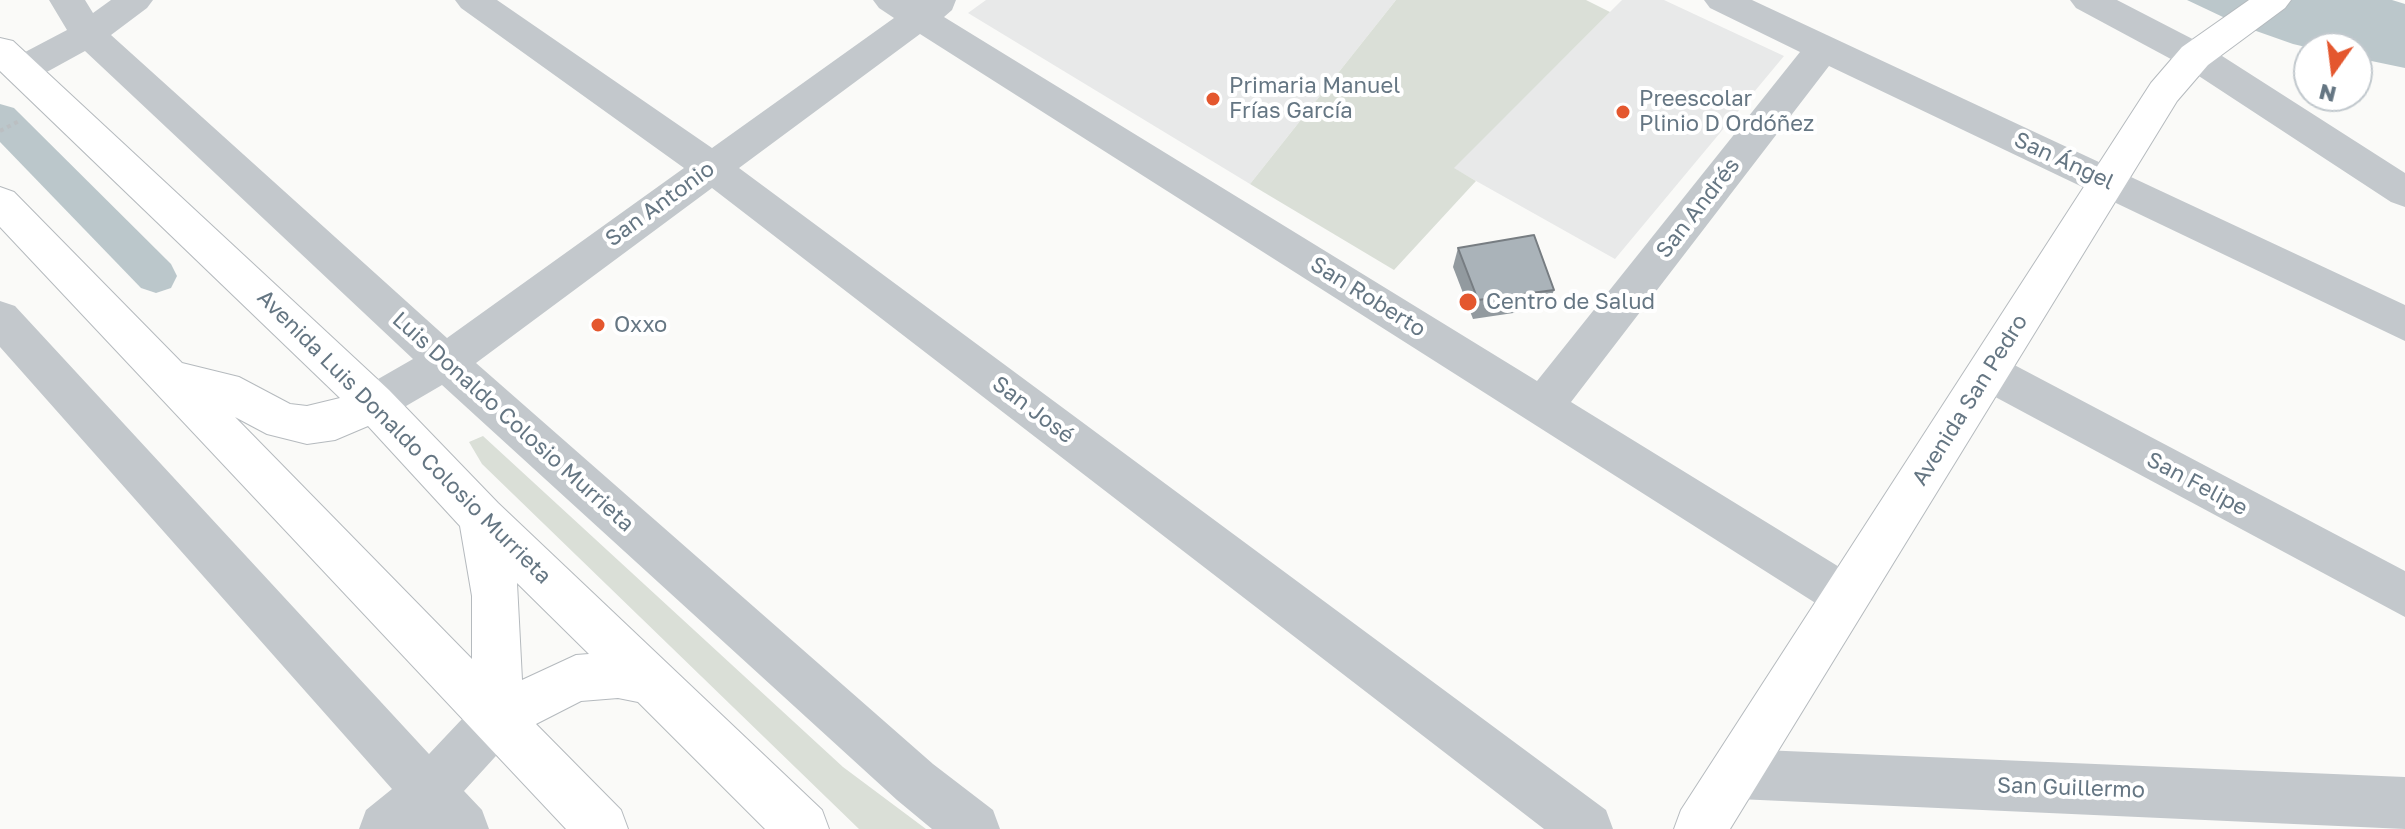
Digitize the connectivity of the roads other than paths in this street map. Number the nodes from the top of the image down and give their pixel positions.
1 (135, 0) edge
2 (473, 0) edge
3 (1722, 0) edge
4 (2088, 0) edge
5 (2273, 0) edge
6 (917, 6) edge
7 (78, 17) edge
8 (1823, 48) junction
9 (2195, 56) junction
10 (11, 60) edge
11 (711, 167) junction
12 (2108, 181) junction
13 (2405, 192) edge
14 (0, 202) edge
15 (0, 318) edge
16 (2405, 324) edge
17 (445, 362) junction
18 (1988, 372) junction
19 (170, 378) junction
20 (374, 403) junction
21 (1543, 406) junction
22 (482, 517) junction
23 (2405, 595) edge
24 (1845, 596) junction
25 (655, 682) junction
26 (497, 718) junction
27 (1738, 774) junction
28 (428, 793) junction
29 (2405, 803) edge
30 (385, 829) edge
31 (463, 829) edge
32 (602, 829) edge
33 (803, 829) edge
34 (974, 829) edge
35 (1587, 829) edge
36 (1700, 829) edge

1 - 7 street
2 - 11 street, San José
3 - 8 street, San Ángel
4 - 9 street
5 - 9 main road, Avenida San Pedro
6 - 11 street, San Antonio
6 - 21 street, San Roberto
7 - 10 street
7 - 17 street, Luis Donaldo Colosio Murrieta
8 - 12 street, San Ángel
8 - 21 street, San Andrés
9 - 12 main road, Avenida San Pedro
9 - 13 street
10 - 20 main road, Avenida Luis Donaldo Colosio Murrieta
11 - 17 street, San Antonio
11 - 35 street, San José
12 - 16 street, San Ángel
12 - 18 main road, Avenida San Pedro
14 - 19 main road
15 - 28 street
17 - 20 street, San Antonio
17 - 34 street, Luis Donaldo Colosio Murrieta
18 - 23 street, San Felipe
18 - 24 main road, Avenida San Pedro
19 - 20 main road
19 - 26 main road
20 - 22 main road, Avenida Luis Donaldo Colosio Murrieta
21 - 24 street, San Roberto
22 - 25 main road, Avenida Luis Donaldo Colosio Murrieta
22 - 26 main road
24 - 27 main road, Avenida San Pedro
25 - 26 main road
25 - 33 main road, Avenida Luis Donaldo Colosio Murrieta
26 - 28 street
26 - 32 main road
27 - 29 street, San Guillermo
27 - 36 main road, Avenida San Pedro
28 - 30 street
28 - 31 street

